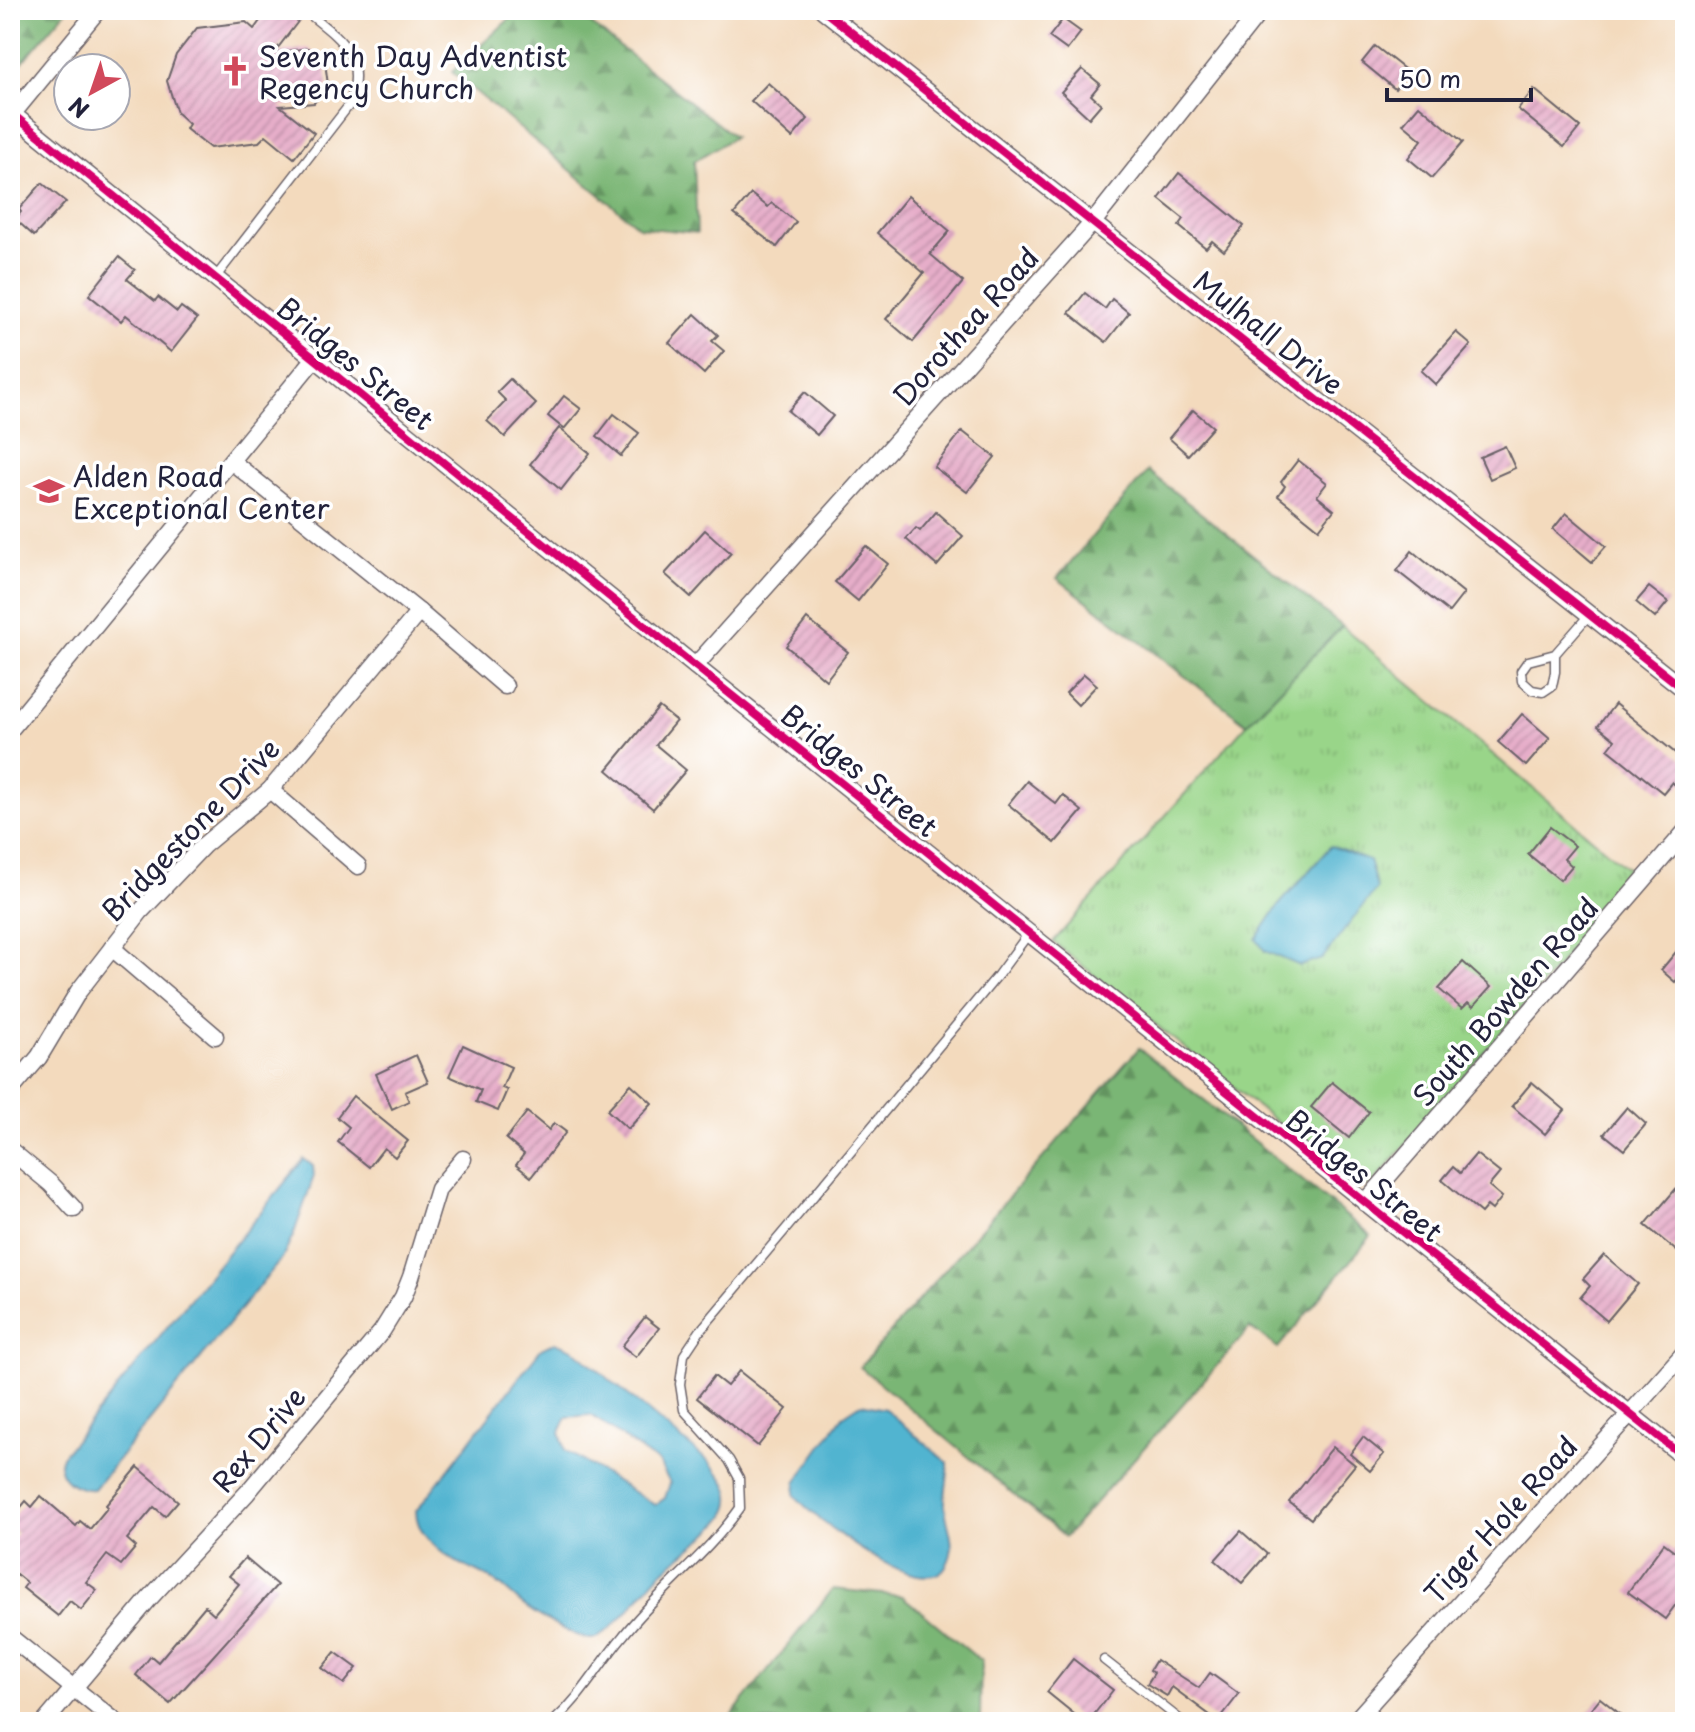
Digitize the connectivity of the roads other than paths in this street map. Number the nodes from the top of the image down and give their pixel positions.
1 (98, 10) edge
2 (304, 10) edge
3 (1261, 10) edge
4 (827, 11) edge
5 (11, 114) edge
6 (1094, 221) junction
7 (215, 278) junction
8 (315, 358) junction
9 (231, 461) junction
10 (419, 612) junction
11 (1590, 615) junction
12 (1555, 654) junction
13 (695, 666) junction
14 (505, 686) dead end
15 (1685, 690) edge
16 (10, 730) edge
17 (270, 790) junction
18 (1685, 832) edge
19 (358, 866) dead end
20 (1029, 933) junction
21 (112, 948) junction
22 (215, 1036) dead end
23 (10, 1091) edge
24 (10, 1150) edge
25 (463, 1159) dead end
26 (1365, 1203) junction
27 (74, 1209) dead end
28 (1685, 1352) edge
29 (1630, 1413) junction
30 (1685, 1458) edge
31 (10, 1637) edge
32 (1104, 1660) dead end
33 (72, 1687) junction
34 (45, 1722) edge
35 (116, 1722) edge
36 (553, 1722) edge
37 (1183, 1722) edge
38 (1354, 1722) edge

1 - 5 street
2 - 7 lane
3 - 6 street, Dorothea Road
4 - 6 street, Mulhall Drive
5 - 7 street, Bridges Street
6 - 11 street, Mulhall Drive
6 - 13 street, Dorothea Road
7 - 8 street, Bridges Street
8 - 9 street
8 - 13 street, Bridges Street
9 - 10 street
9 - 16 street
10 - 14 street
10 - 17 street, Bridgestone Drive
11 - 12 lane
11 - 15 street, Mulhall Drive
12 - 12 lane
13 - 20 street, Bridges Street
17 - 19 street
17 - 21 street, Bridgestone Drive
18 - 26 street, South Bowden Road
20 - 26 street, Bridges Street
20 - 36 lane
21 - 22 street
21 - 23 street, Bridgestone Drive
24 - 27 street
25 - 33 street, Rex Drive
26 - 29 street, Bridges Street
28 - 29 street, Tiger Hole Road
29 - 30 street, Bridges Street
29 - 38 street, Tiger Hole Road
31 - 33 street
32 - 37 lane
33 - 34 street, Rex Drive
33 - 35 street

